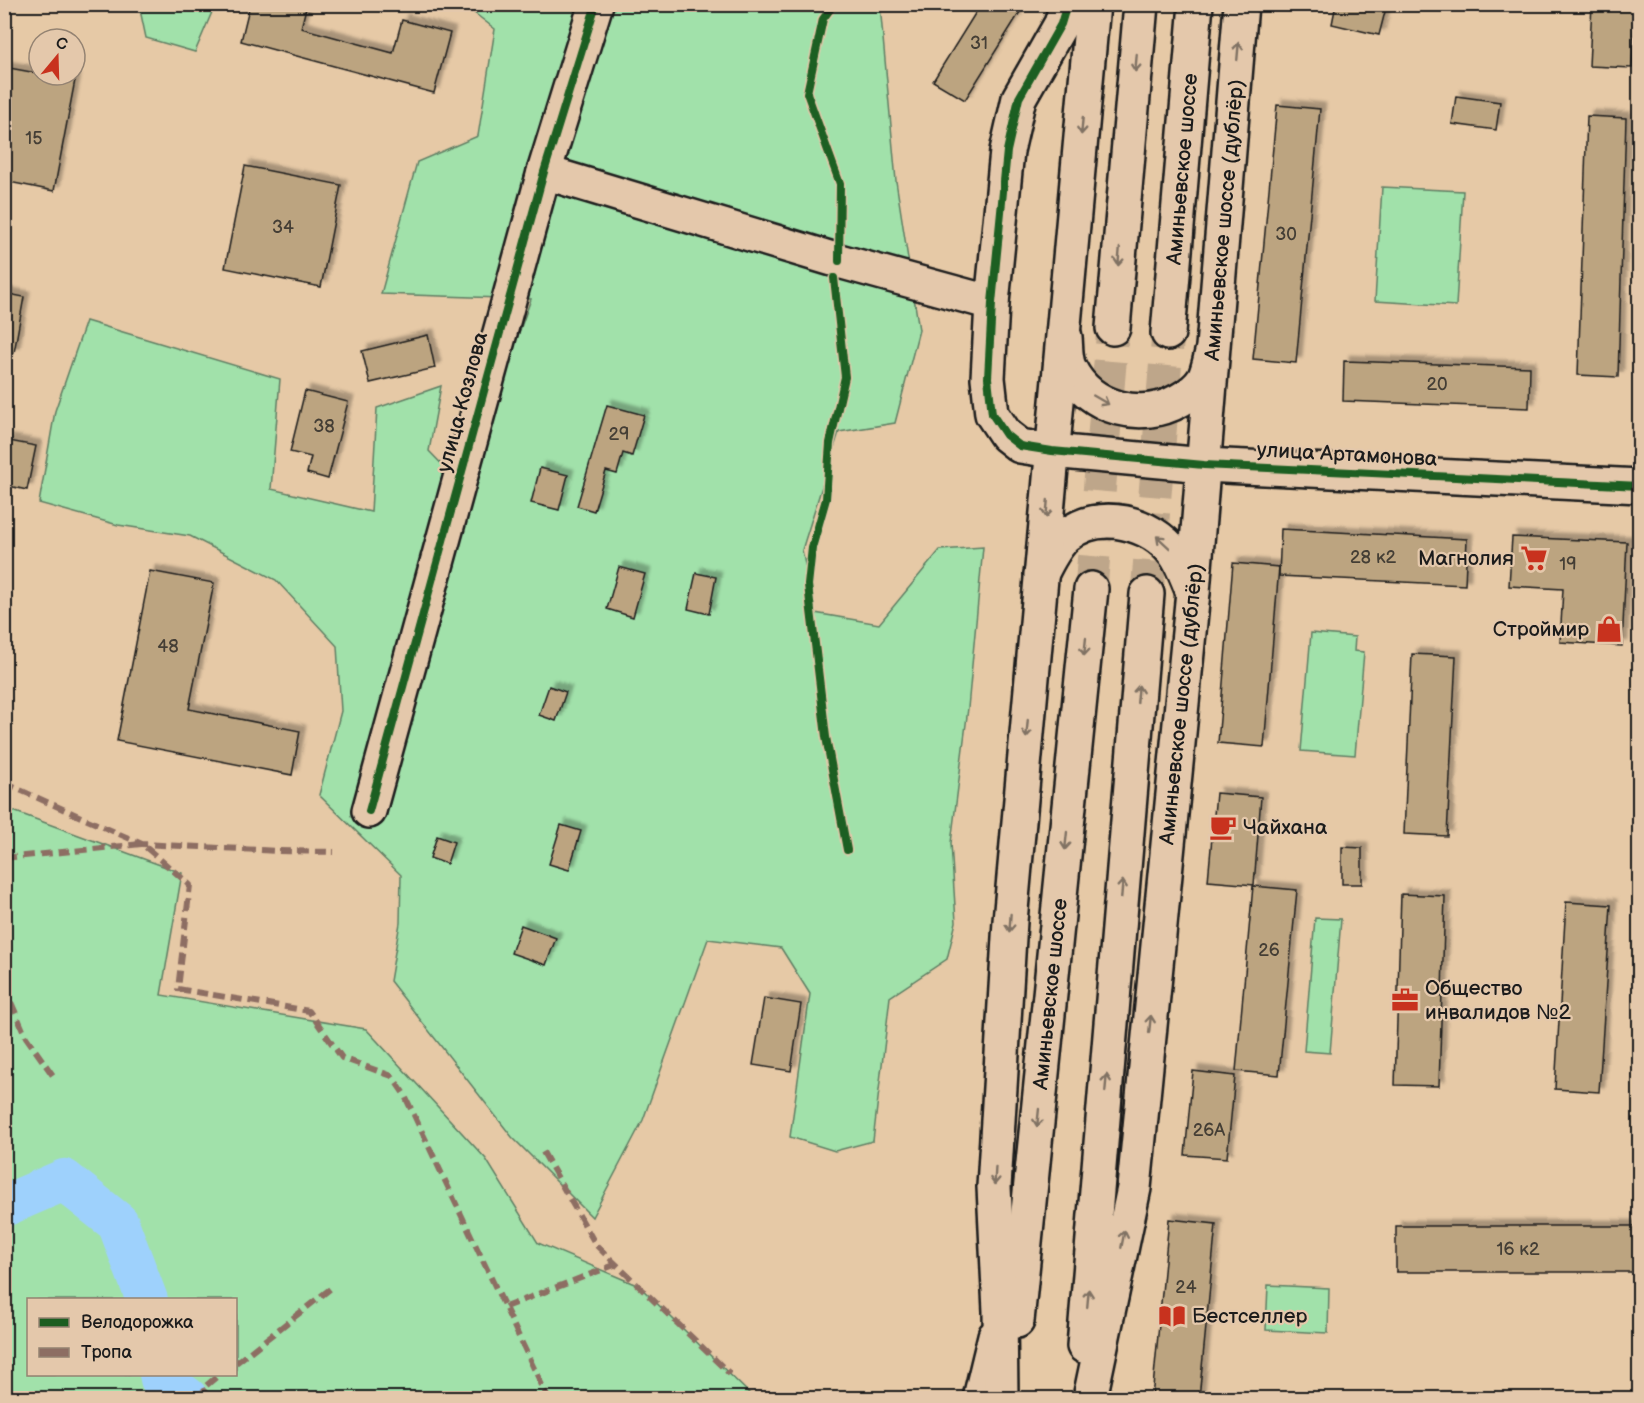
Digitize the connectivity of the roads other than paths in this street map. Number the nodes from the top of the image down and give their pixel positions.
1 (596, 4) edge
2 (1067, 4) edge
3 (1093, 4) edge
4 (1141, 4) edge
5 (1196, 4) edge
6 (1241, 4) edge
7 (544, 172) junction
8 (992, 303) junction
9 (1113, 328) tunnel mouth
10 (1168, 333) tunnel mouth
11 (1064, 335) junction
12 (1213, 349) junction
13 (1052, 451) junction
14 (1204, 465) junction
15 (1640, 486) edge
16 (1041, 574) junction
17 (1091, 589) tunnel mouth
18 (1192, 592) junction
19 (1147, 594) tunnel mouth
20 (369, 811) dead end
21 (1000, 1311) junction
22 (980, 1398) edge
23 (1001, 1398) edge
24 (1010, 1398) edge
25 (1079, 1398) edge
26 (1090, 1398) edge

1 - 7 main road, улица Козлова
2 - 8 main road, улица Артамонова
3 -> 11 main road
4 -> 9 main road
5 - 10 main road, Аминьевское шоссе
12 -> 6 main road, Аминьевское шоссе (дублёр)
7 - 8 main road
7 - 20 main road, улица Козлова
8 - 13 main road, улица Артамонова
11 -> 12 main road
11 - 13 main road
12 - 14 main road, Аминьевское шоссе (дублёр)
13 - 14 main road, улица Артамонова
13 -> 16 main road
14 - 15 main road, улица Артамонова
14 - 18 main road, Аминьевское шоссе (дублёр)
18 -> 16 main road
16 -> 21 main road
17 -> 24 main road, Аминьевское шоссе
26 -> 18 main road, Аминьевское шоссе (дублёр)
25 -> 19 main road
21 - 22 main road
21 - 23 main road

